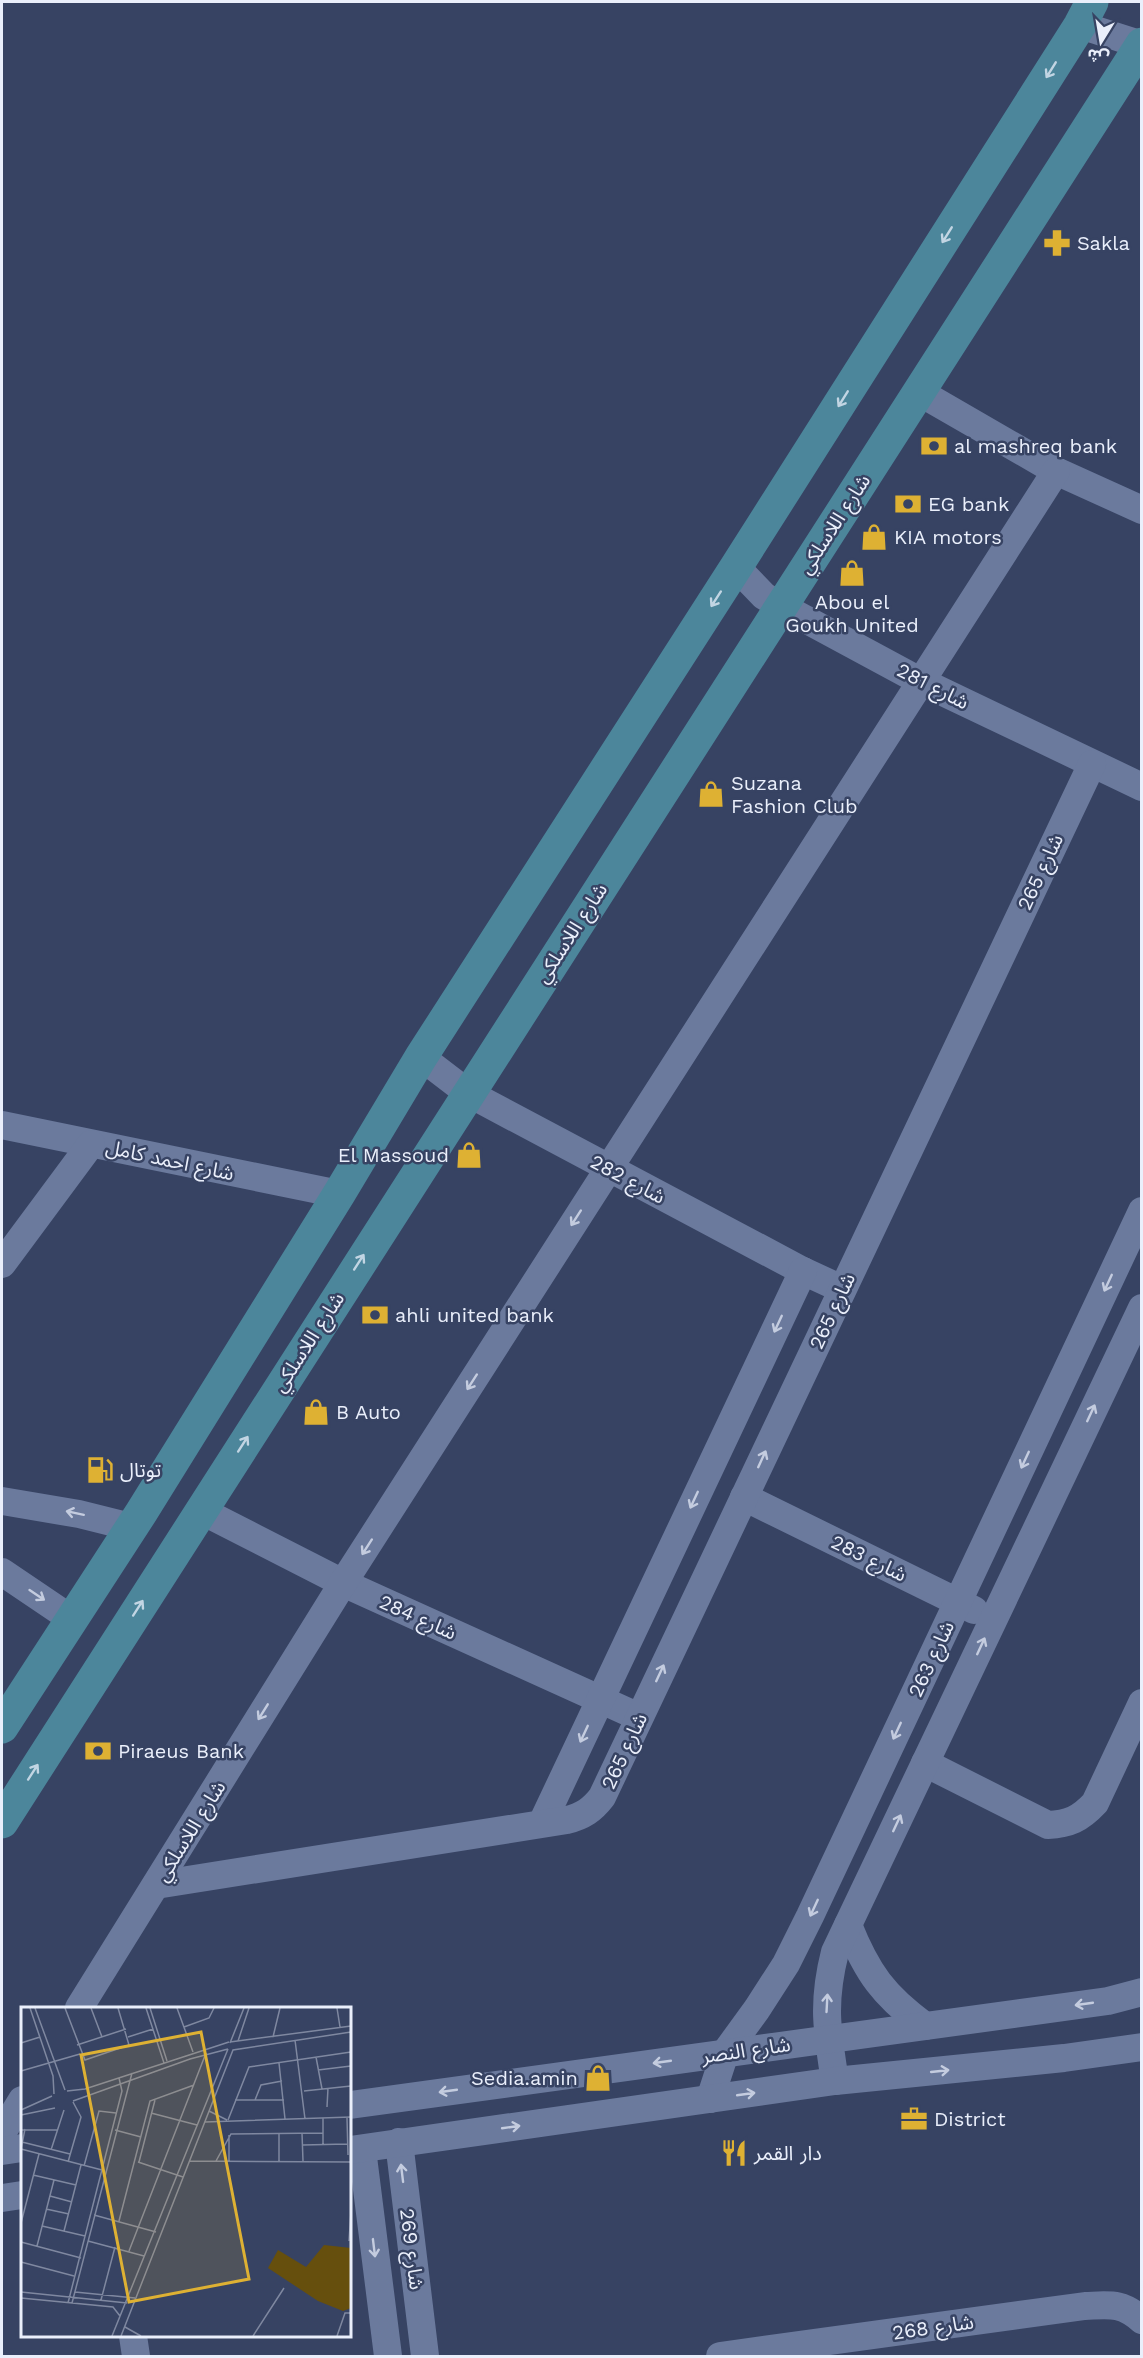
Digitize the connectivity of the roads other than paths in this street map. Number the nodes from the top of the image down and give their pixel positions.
1 (1086, 13) edge
2 (1141, 45) edge
3 (919, 392) junction
4 (1056, 471) junction
5 (1142, 510) edge
6 (736, 567) junction
7 (781, 606) junction
8 (920, 681) junction
9 (1092, 764) junction
10 (1142, 787) edge
11 (421, 1057) junction
12 (468, 1093) junction
13 (2, 1125) edge
14 (91, 1144) junction
15 (608, 1168) junction
16 (339, 1194) junction
17 (1142, 1211) edge
18 (1133, 1250) edge
19 (2, 1264) edge
20 (803, 1271) junction
21 (842, 1289) junction
22 (1142, 1308) edge
23 (744, 1497) junction
24 (2, 1500) edge
25 (200, 1510) junction
26 (131, 1527) junction
27 (2, 1572) edge
28 (344, 1583) junction
29 (958, 1602) junction
30 (993, 1619) junction
31 (73, 1620) junction
32 (600, 1700) junction
33 (1142, 1703) edge
34 (639, 1718) junction
35 (2, 1727) edge
36 (925, 1762) junction
37 (2, 1822) edge
38 (542, 1823) junction
39 (156, 1886) junction
40 (848, 1925) junction
41 (1142, 1992) edge
42 (80, 2007) edge
43 (926, 2025) junction
44 (829, 2039) junction
45 (1142, 2047) edge
46 (725, 2053) junction
47 (835, 2081) junction
48 (710, 2099) junction
49 (21, 2102) edge
50 (351, 2105) edge
51 (2, 2133) edge
52 (399, 2142) junction
53 (21, 2148) edge
54 (356, 2149) edge
55 (2, 2151) edge
56 (21, 2195) edge
57 (2, 2198) edge
58 (1142, 2320) edge
59 (133, 2337) edge
60 (136, 2356) edge
61 (388, 2356) edge
62 (425, 2356) edge
63 (720, 2356) edge

1 - 2 street
1 -> 6 main road
2 - 3 main road, شارع اللاسلكي
3 - 4 street
3 - 7 main road, شارع اللاسلكي
4 - 5 street
4 - 8 street, شارع اللاسلكي
6 - 7 street, شارع 281
6 -> 11 main road
7 - 8 street, شارع 281
7 - 12 main road, شارع اللاسلكي
8 - 9 street, شارع 281
8 - 15 street, شارع اللاسلكي
9 - 10 street, شارع 281
9 - 21 street, شارع 265
11 - 12 street, شارع 282
11 - 16 main road
12 - 15 street, شارع 282
25 -> 12 main road, شارع اللاسلكي
13 - 14 street, شارع احمد كامل
14 - 16 street, شارع احمد كامل
14 - 19 street
15 - 20 street, شارع 282
15 -> 28 street, شارع اللاسلكي
16 - 26 main road
17 - 18 street, شارع 263
18 -> 29 street, شارع 263
20 - 21 street, شارع 282
20 -> 32 street
23 -> 21 street, شارع 265
30 -> 22 street, شارع 263
23 - 29 street, شارع 283
34 -> 23 street, شارع 265
26 -> 24 street
25 - 28 street, شارع 284
37 -> 25 main road, شارع اللاسلكي
26 - 31 main road
27 -> 31 street
28 - 32 street, شارع 284
28 -> 39 street, شارع اللاسلكي
29 - 30 street, شارع 283
29 -> 46 street, شارع 263
36 -> 30 street, شارع 263
31 - 35 main road
32 - 34 street, شارع 284
32 -> 38 street
33 - 36 street
34 - 38 street, شارع 265
40 -> 36 street, شارع 263
38 - 39 street, شارع 265
39 - 42 street, شارع اللاسلكي
40 - 43 street
44 -> 40 street, شارع 263
41 -> 43 street, شارع النصر
43 - 44 street, شارع النصر
44 - 46 street, شارع النصر
44 - 47 street, شارع 263
47 -> 45 street
46 - 48 street, شارع 263
46 -> 50 street, شارع النصر
48 -> 47 street
52 -> 48 street
49 - 51 street
52 - 54 street
62 -> 52 street, شارع 269
53 - 55 street
54 -> 61 street, شارع 269
56 - 57 street
58 - 63 street, شارع 268
59 - 60 street

